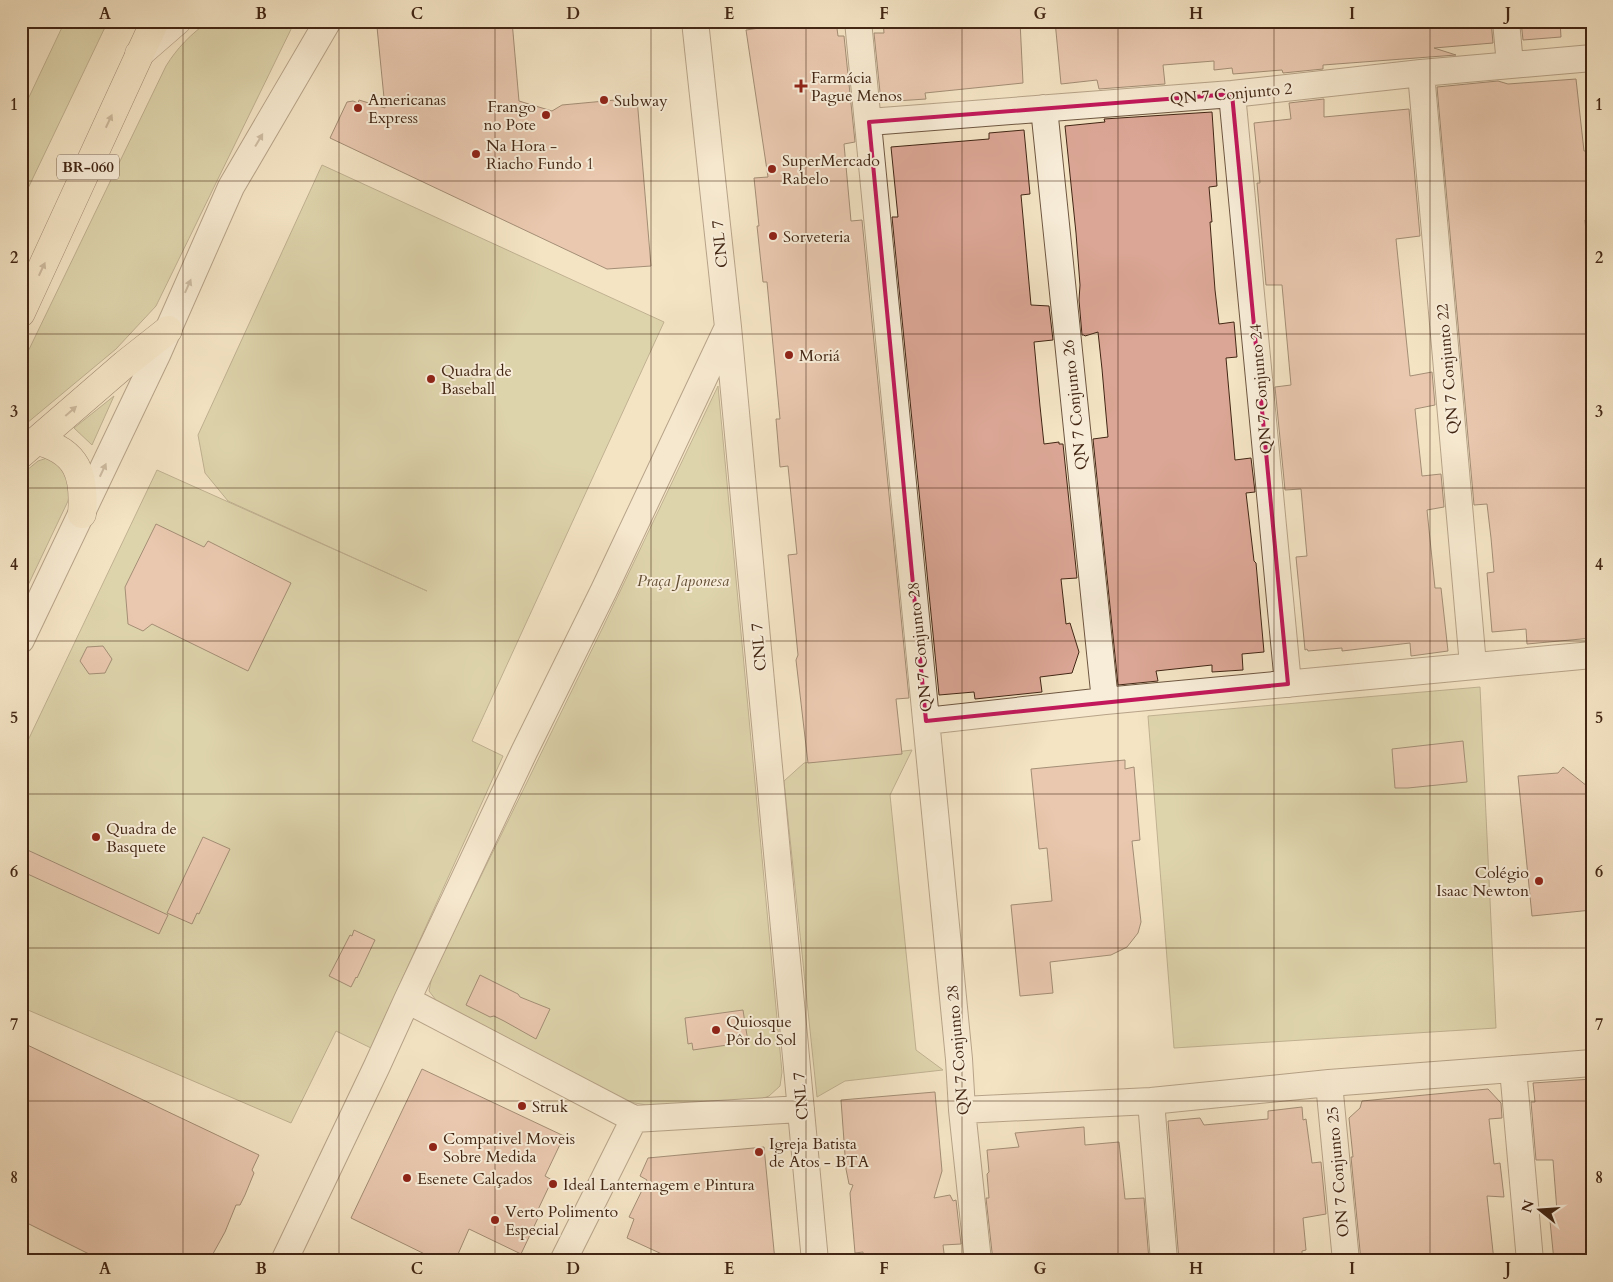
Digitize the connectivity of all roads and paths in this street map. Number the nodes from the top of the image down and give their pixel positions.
1 (155, 21) edge
2 (177, 21) edge
3 (328, 21) edge
4 (1506, 21) edge
5 (856, 25) edge
6 (699, 26) edge
7 (140, 54) junction
8 (1592, 58) edge
9 (1510, 65) junction
10 (1421, 73) junction
11 (1232, 94) junction
12 (1044, 108) junction
13 (869, 122) junction
14 (21, 313) edge
15 (728, 327) junction
16 (168, 330) junction
17 (29, 447) edge
18 (82, 514) junction
19 (21, 640) edge
20 (1592, 655) edge
21 (1473, 665) junction
22 (1288, 684) junction
23 (1104, 701) junction
24 (926, 722) junction
25 (407, 1000) junction
26 (1592, 1063) edge
27 (1513, 1069) junction
28 (1329, 1084) junction
29 (1151, 1101) junction
30 (801, 1109) junction
31 (962, 1110) junction
32 (634, 1119) junction
33 (284, 1261) edge
34 (563, 1261) edge
35 (815, 1261) edge
36 (978, 1261) edge
37 (1164, 1261) edge
38 (1346, 1261) edge
39 (1530, 1261) edge

1 - 7 highway, BR-060
2 - 7 street
16 -> 3 street
4 - 9 street
5 - 13 street, QN 7 Conjunto 28
6 - 15 street, CNL 7
14 -> 7 highway, BR-060
8 - 9 street, QN 7 Conjunto 2
9 - 10 street, QN 7 Conjunto 2
10 - 11 street, QN 7 Conjunto 2
10 - 21 street, QN 7 Conjunto 22
11 - 12 street, QN 7 Conjunto 2
11 - 22 street, QN 7 Conjunto 24
12 - 13 street, QN 7 Conjunto 2
12 - 23 street, QN 7 Conjunto 26
13 - 24 street, QN 7 Conjunto 28
15 - 25 street
15 - 30 street, CNL 7
17 -> 16 highway
18 -> 16 street
17 - 18 highway
18 - 19 street
20 - 21 street
21 - 22 street
22 - 23 street
23 - 24 street
24 - 31 street, QN 7 Conjunto 28
25 - 32 street
25 - 33 street
26 - 27 street
27 - 28 street
27 - 39 street
28 - 29 street
28 - 38 street, ON 7 Conjunto 25
29 - 31 street
29 - 37 street
30 - 32 street
30 - 35 street, CNL 7
31 - 36 street, QN 7 Conjunto 28
32 - 34 street

